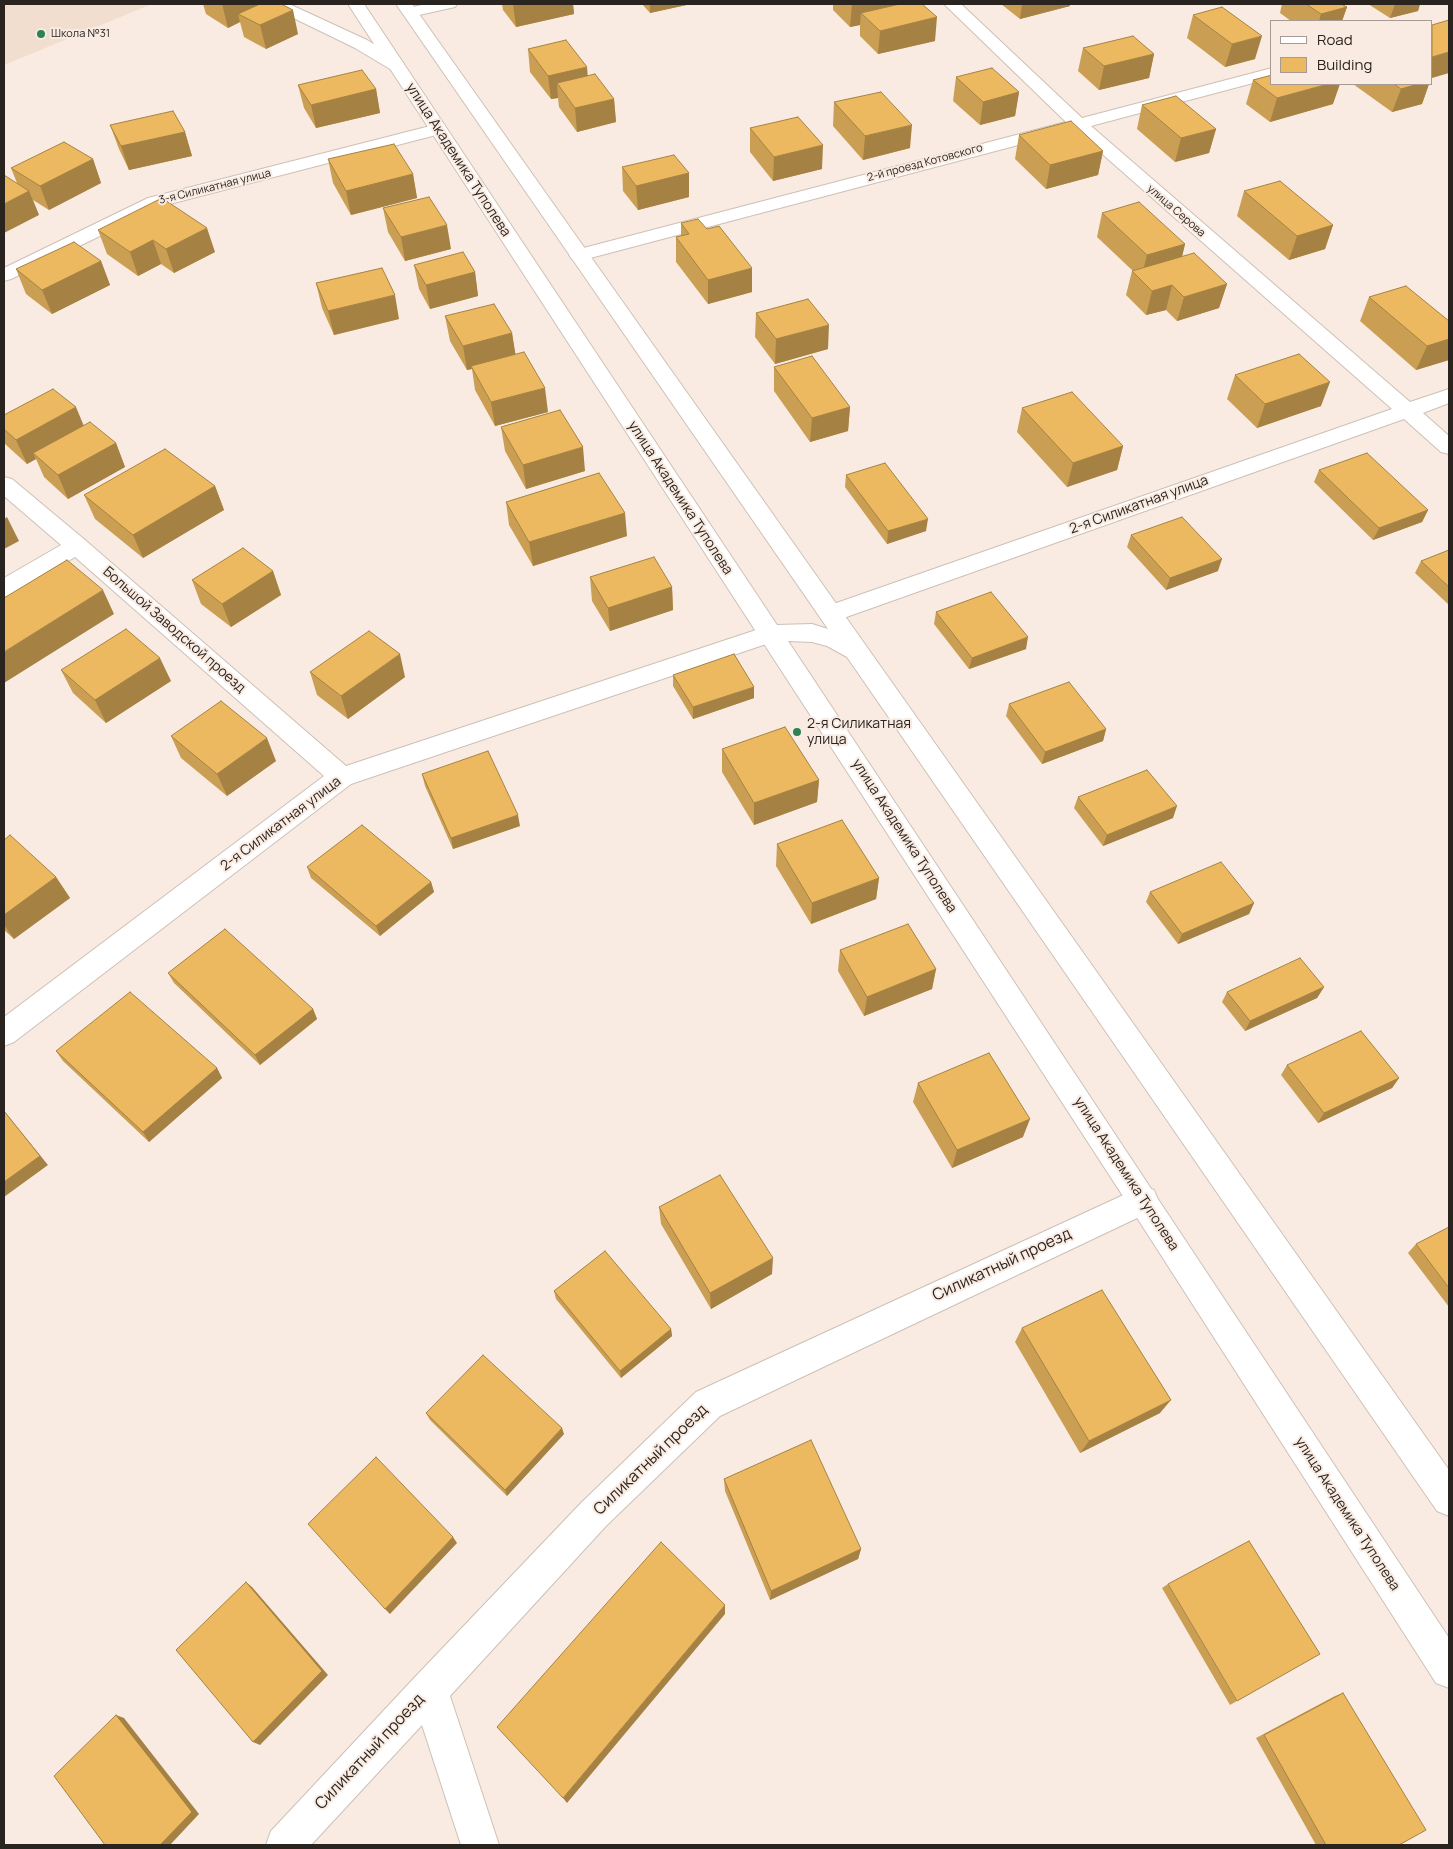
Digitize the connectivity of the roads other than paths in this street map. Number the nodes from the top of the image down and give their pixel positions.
1 (277, 4) edge
2 (356, 4) edge
3 (449, 4) edge
4 (952, 4) edge
5 (407, 8) edge
6 (406, 57) junction
7 (441, 58) junction
8 (1270, 74) edge
9 (1076, 124) junction
10 (438, 129) junction
11 (579, 255) junction
12 (4, 275) edge
13 (1449, 396) edge
14 (1407, 410) junction
15 (1449, 447) edge
16 (4, 484) edge
17 (77, 546) junction
18 (4, 589) edge
19 (749, 602) junction
20 (830, 614) junction
21 (770, 634) junction
22 (857, 652) junction
23 (342, 777) junction
24 (4, 1033) edge
25 (1143, 1200) junction
26 (1449, 1499) edge
27 (1449, 1670) edge
28 (429, 1689) junction
29 (285, 1845) edge
30 (480, 1845) edge

1 - 6 street
2 - 6 street, улица Академика Туполева
3 - 5 street
4 - 9 street, улица Серова
5 - 7 street
6 - 7 street
6 - 10 street, улица Академика Туполева
7 - 11 street
8 - 9 street, 2-й проезд Котовского
9 - 11 street, 2-й проезд Котовского
9 - 14 street, улица Серова
10 - 12 street, 3-я Силикатная улица
10 - 19 street, улица Академика Туполева
11 - 20 street
13 - 14 street, 2-я Силикатная улица
14 - 15 street, улица Серова
14 - 20 street, 2-я Силикатная улица
16 - 17 street, Большой Заводской проезд
17 - 18 street
17 - 23 street, Большой Заводской проезд
19 - 20 street, 2-я Силикатная улица
19 - 21 street, улица Академика Туполева
20 - 22 street
21 - 22 street, 2-я Силикатная улица
21 - 23 street, 2-я Силикатная улица
21 - 25 street, улица Академика Туполева
22 - 26 street
23 - 24 street, 2-я Силикатная улица
25 - 27 street, улица Академика Туполева
25 - 28 street, Силикатный проезд
28 - 29 street, Силикатный проезд
28 - 30 street

